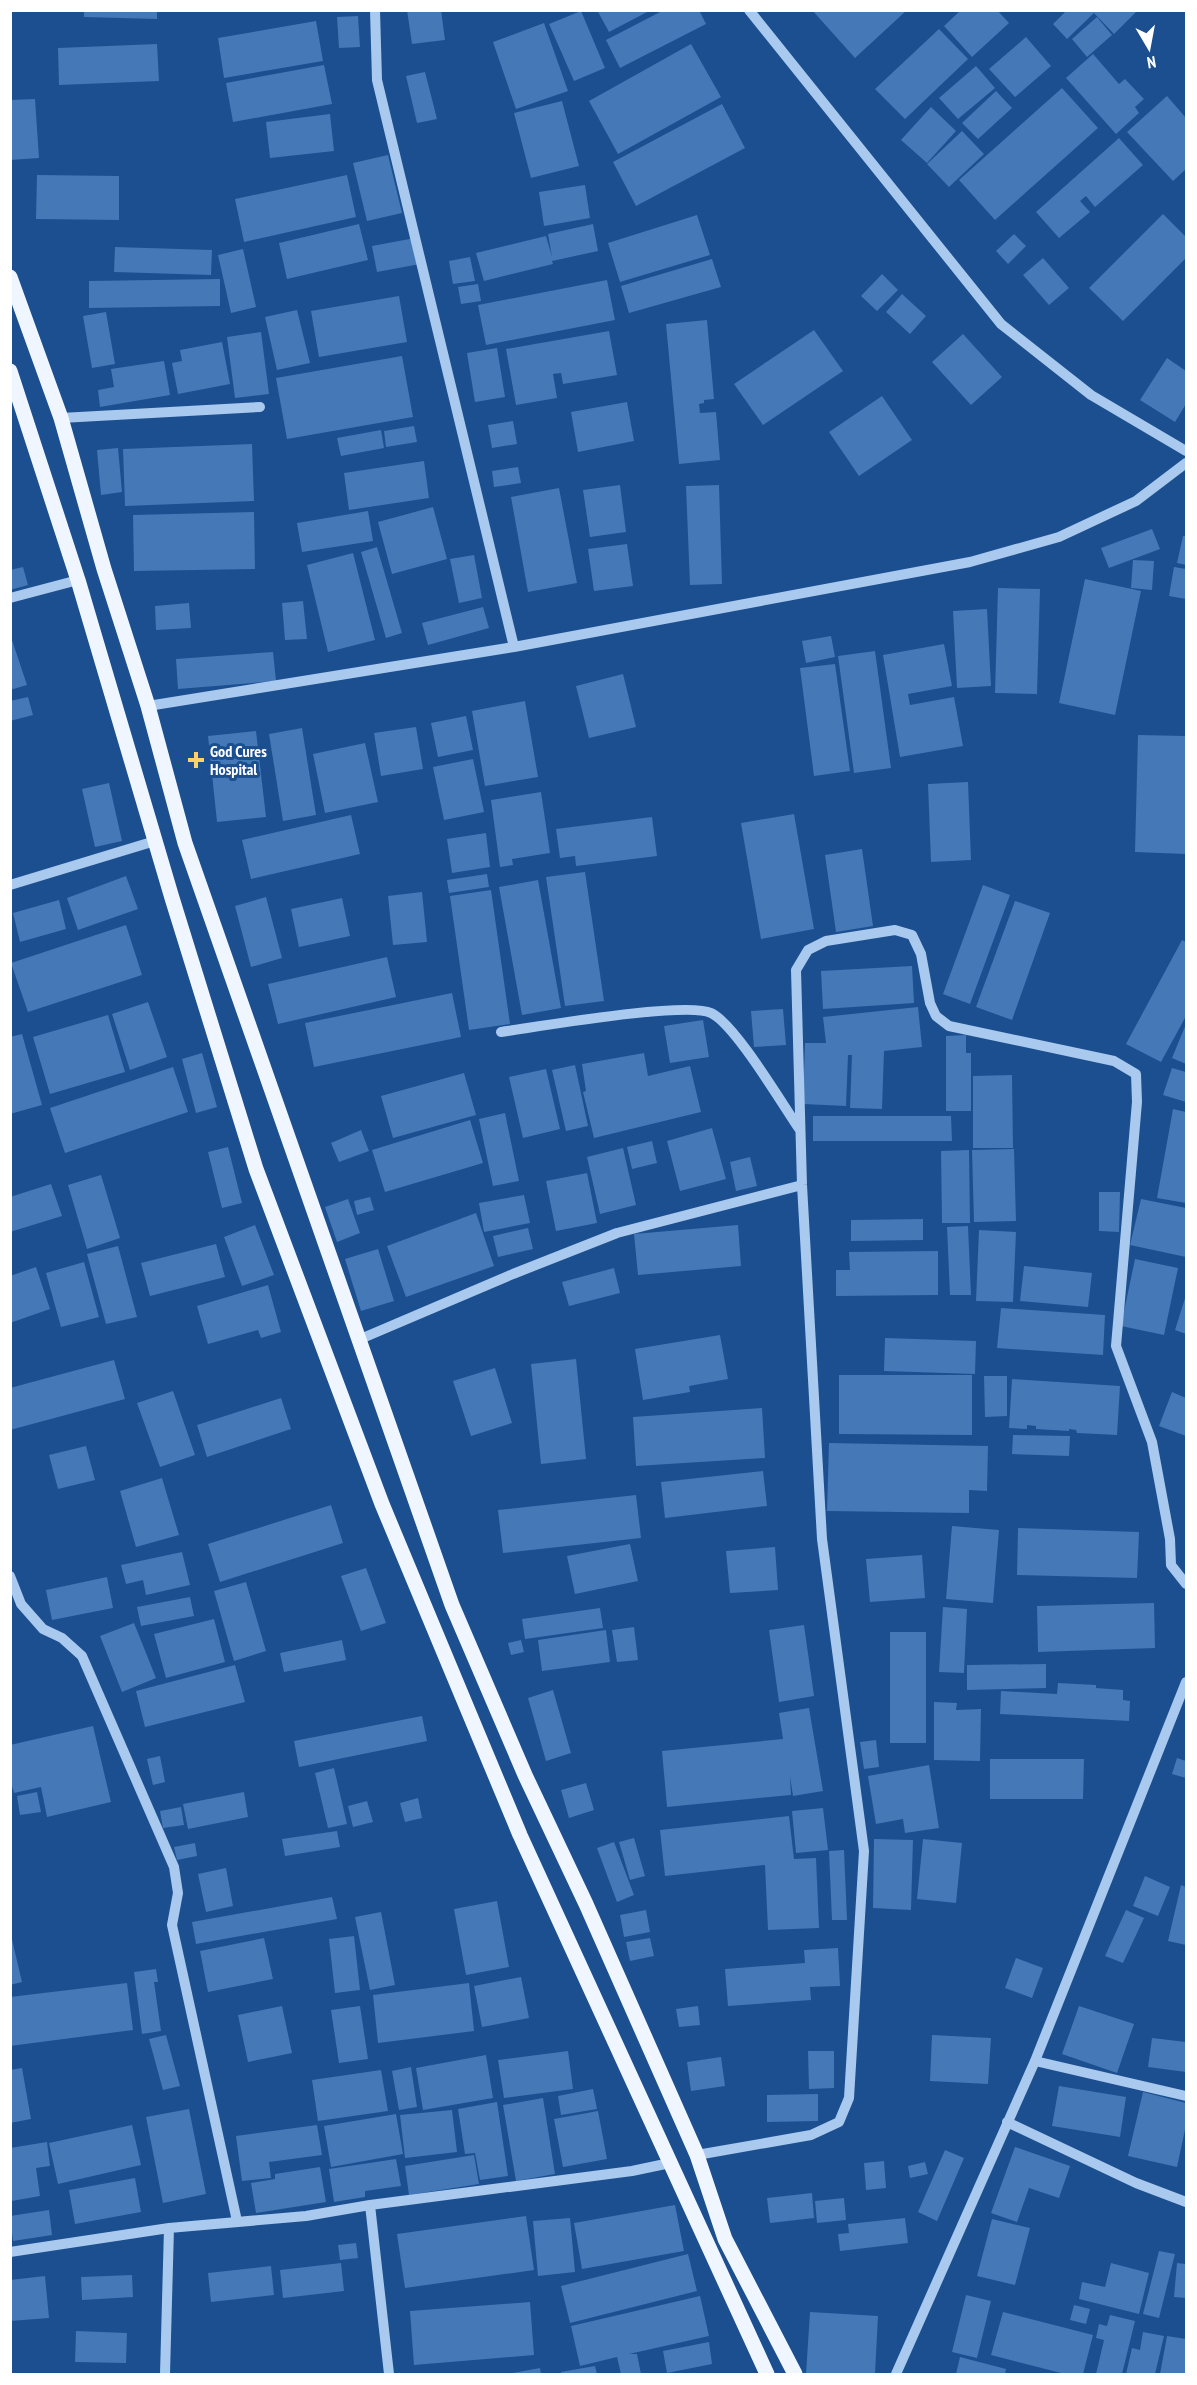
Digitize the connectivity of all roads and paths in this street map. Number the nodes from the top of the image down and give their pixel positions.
1 (375, 10) edge
2 (749, 10) edge
3 (10, 277) edge
4 (10, 371) edge
5 (260, 407) dead end
6 (61, 418) junction
7 (1186, 452) edge
8 (1186, 463) edge
9 (78, 579) junction
10 (10, 598) edge
11 (514, 647) junction
12 (148, 706) junction
13 (155, 841) junction
14 (10, 885) edge
15 (501, 1032) dead end
16 (800, 1131) junction
17 (802, 1185) junction
18 (358, 1340) junction
19 (10, 1576) edge
20 (1186, 1584) edge
21 (1186, 1682) edge
22 (1035, 2061) junction
23 (1186, 2096) edge
24 (1007, 2122) junction
25 (697, 2155) junction
26 (670, 2163) junction
27 (1186, 2202) edge
28 (370, 2205) junction
29 (237, 2221) junction
30 (169, 2228) junction
31 (10, 2252) edge
32 (165, 2374) edge
33 (389, 2374) edge
34 (767, 2374) edge
35 (795, 2374) edge
36 (896, 2374) edge

1 - 11 street
2 - 7 street
3 - 6 main road
4 - 9 main road
5 - 6 street
6 - 12 main road
8 - 11 street
9 - 10 street
9 - 13 main road
11 - 12 street
12 - 18 main road
13 - 14 street
13 - 26 main road
15 - 16 street
16 - 17 street
16 - 20 street
17 - 18 street
17 - 25 street
18 - 25 main road
19 - 29 street
21 - 22 street
22 - 23 street
22 - 24 street
24 - 27 street
24 - 36 street
25 - 35 main road
26 - 28 street
26 - 34 main road
28 - 29 street
28 - 33 street
29 - 30 street
30 - 31 street
30 - 32 street

